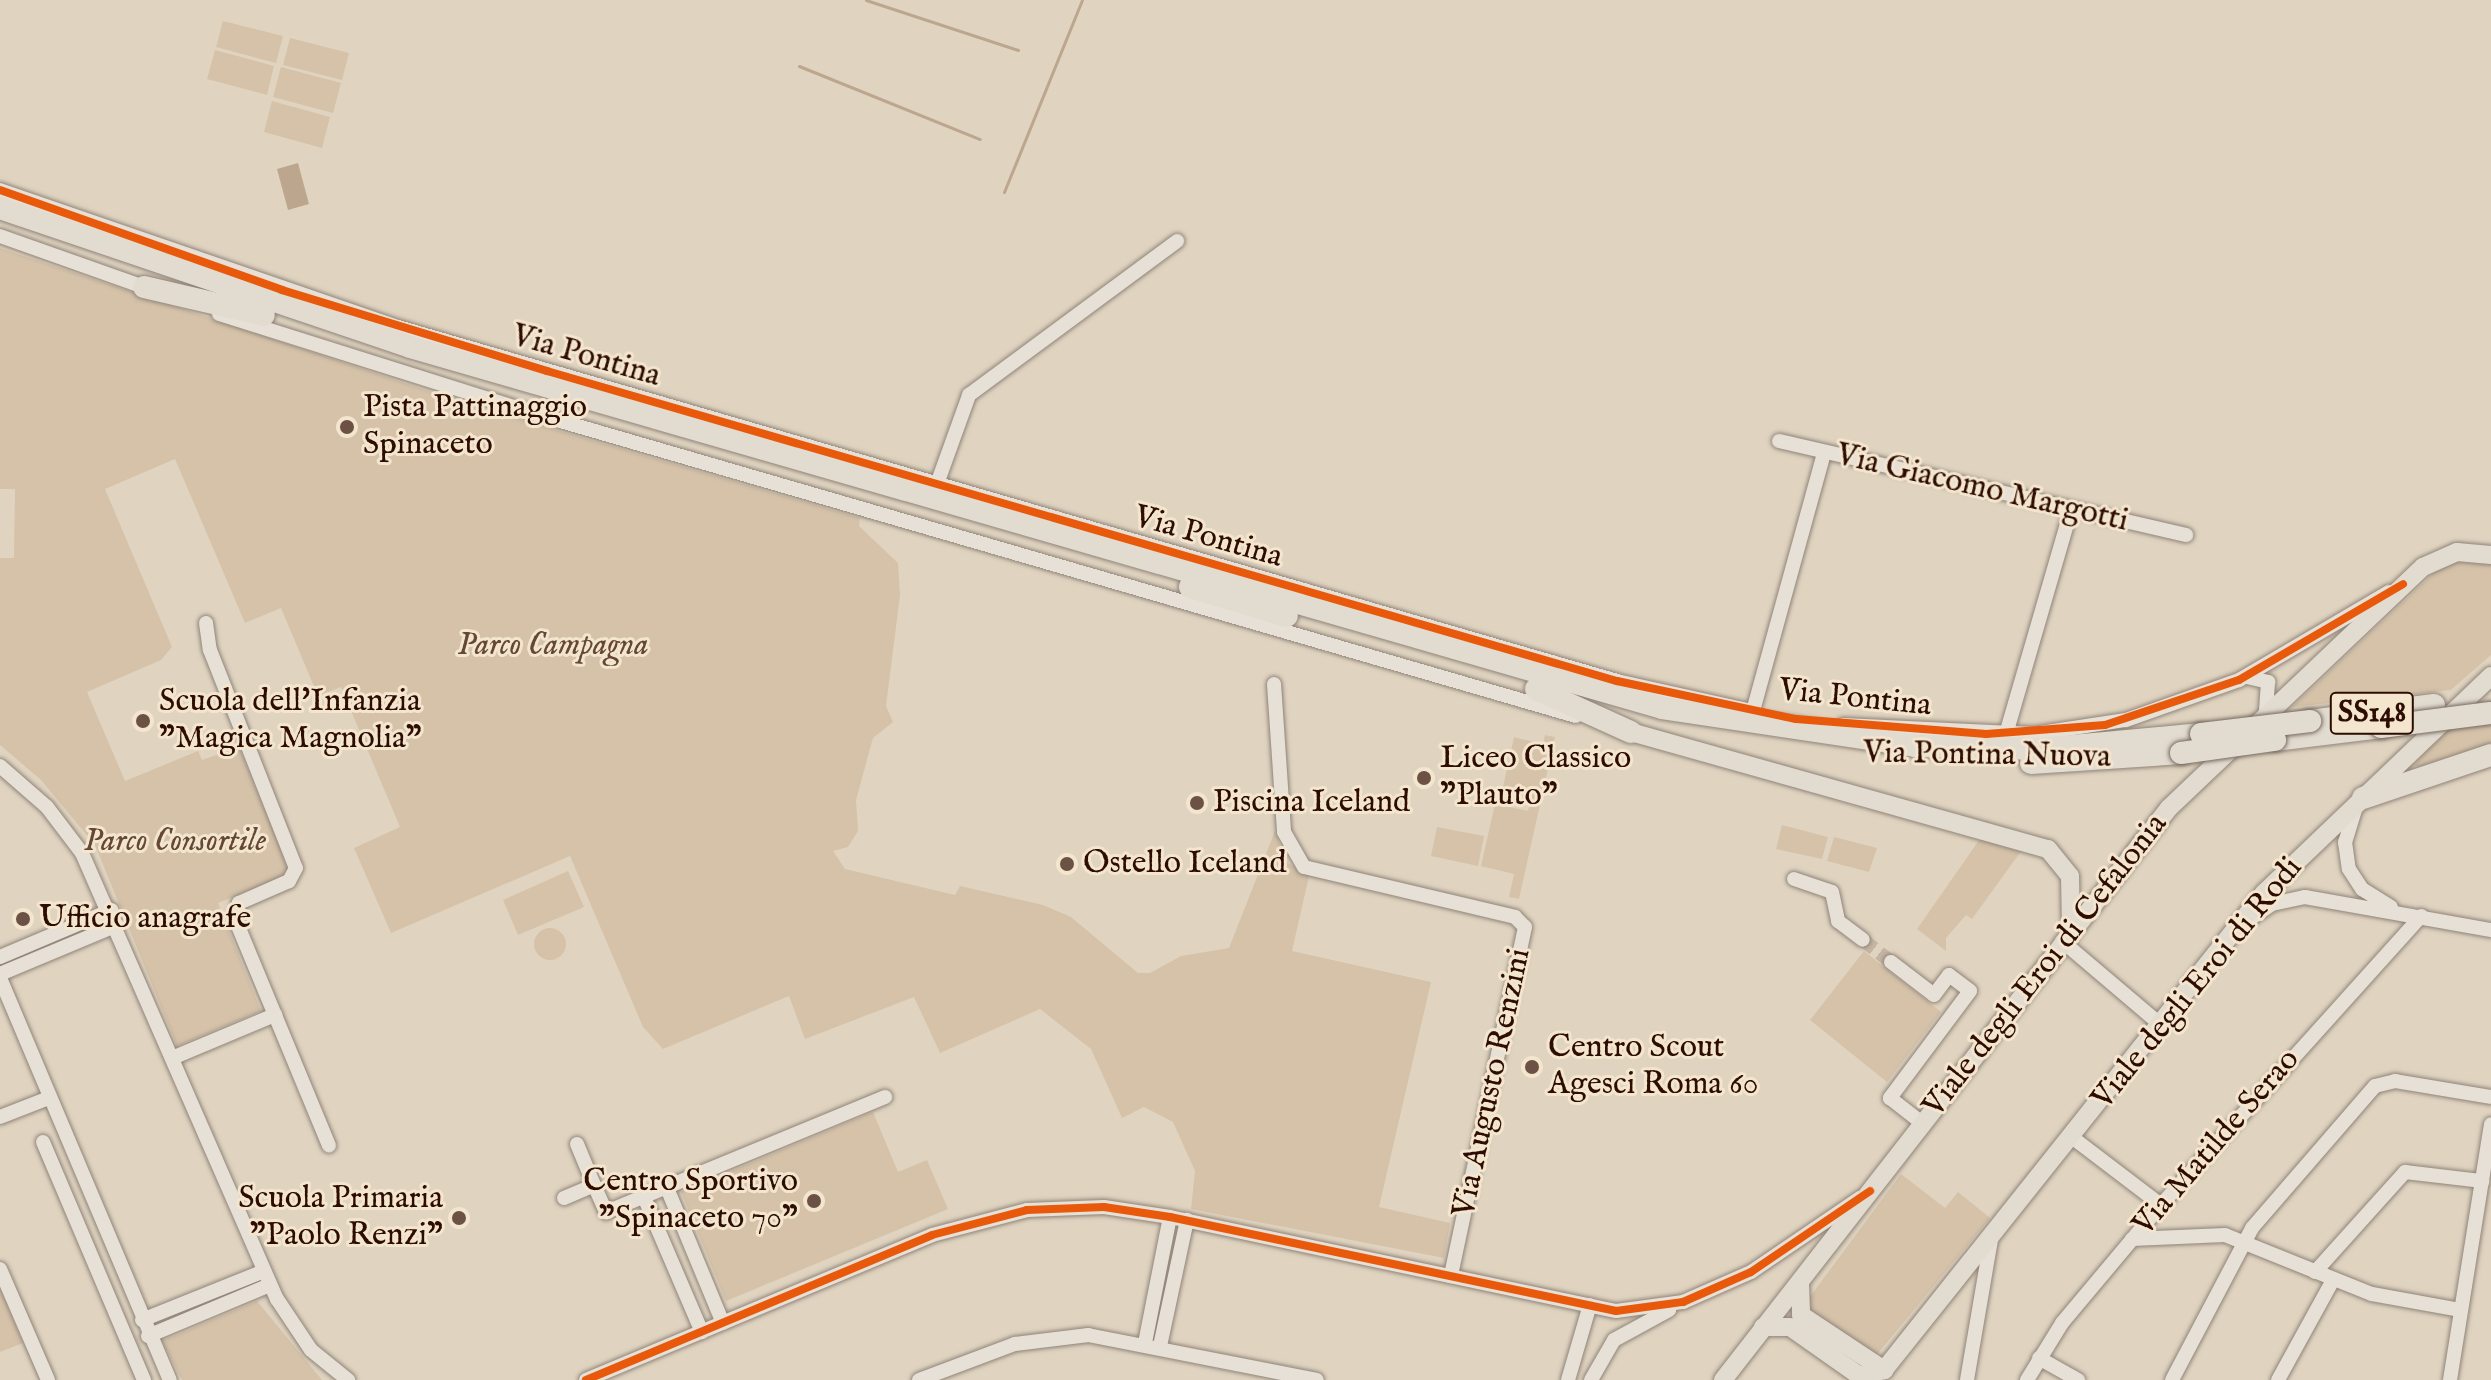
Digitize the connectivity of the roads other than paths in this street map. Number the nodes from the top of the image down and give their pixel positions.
1 (0, 190) edge
2 (0, 208) edge
3 (0, 221) edge
4 (0, 236) edge
5 (1177, 241) dead end
6 (144, 287) junction
7 (264, 315) junction
8 (1779, 441) dead end
9 (1824, 453) junction
10 (937, 484) junction
11 (2071, 510) junction
12 (2186, 535) dead end
13 (2486, 554) edge
14 (2403, 584) junction
15 (206, 623) dead end
16 (2491, 676) edge
17 (2239, 680) junction
18 (1538, 682) junction
19 (1274, 684) dead end
20 (2491, 698) edge
21 (1753, 711) junction
22 (2266, 713) junction
23 (2491, 713) edge
24 (1631, 732) junction
25 (2006, 734) junction
26 (2491, 755) edge
27 (0, 766) edge
28 (2363, 798) junction
29 (1794, 879) dead end
30 (111, 910) junction
31 (2402, 912) junction
32 (2421, 916) junction
33 (117, 925) junction
34 (2491, 930) edge
35 (2234, 931) junction
36 (2067, 935) junction
37 (1863, 940) tunnel mouth
38 (0, 957) edge
39 (1891, 962) tunnel mouth
40 (0, 976) edge
41 (275, 1015) junction
42 (2160, 1024) junction
43 (172, 1058) junction
44 (885, 1097) dead end
45 (2491, 1097) edge
46 (49, 1098) junction
47 (0, 1117) edge
48 (1922, 1123) junction
49 (2491, 1124) edge
50 (2073, 1138) junction
51 (2490, 1140) edge
52 (43, 1142) dead end
53 (577, 1144) dead end
54 (329, 1145) dead end
55 (2482, 1181) junction
56 (594, 1185) junction
57 (667, 1188) junction
58 (1870, 1191) junction
59 (644, 1197) junction
60 (564, 1198) dead end
61 (2161, 1205) junction
62 (1170, 1217) junction
63 (1187, 1220) junction
64 (106, 1235) junction
65 (2132, 1239) junction
66 (1991, 1240) junction
67 (2244, 1243) junction
68 (0, 1269) edge
69 (2315, 1272) junction
70 (1451, 1276) junction
71 (1803, 1276) junction
72 (267, 1278) junction
73 (2333, 1280) junction
74 (101, 1282) junction
75 (1683, 1302) junction
76 (1590, 1305) junction
77 (2460, 1310) junction
78 (142, 1320) junction
79 (723, 1323) junction
80 (1763, 1327) junction
81 (702, 1332) junction
82 (148, 1336) junction
83 (1153, 1344) junction
84 (156, 1354) junction
85 (2039, 1358) junction
86 (136, 1362) junction
87 (1884, 1370) junction
88 (48, 1380) edge
89 (144, 1380) edge
90 (170, 1380) edge
91 (348, 1380) edge
92 (586, 1380) edge
93 (919, 1380) edge
94 (1317, 1380) edge
95 (1568, 1380) edge
96 (1591, 1380) edge
97 (1723, 1380) edge
98 (1967, 1380) edge
99 (2027, 1380) edge
100 (2078, 1380) edge
101 (2172, 1380) edge
102 (2278, 1380) edge
103 (2450, 1380) edge

1 - 10 street, Via Pontina
2 - 18 highway, Via Pontina / SS148
3 - 7 highway, Via Pontina / SS148
4 - 6 street
5 - 10 street
6 - 7 highway
6 - 24 street
7 - 18 highway, Via Pontina / SS148
8 - 9 street, Via Giacomo Margotti
9 - 11 street, Via Giacomo Margotti
9 - 21 street
10 - 21 street, Via Pontina
11 - 12 street, Via Giacomo Margotti
11 - 25 street
13 - 14 main road, Via Pontina
14 - 17 street, Via Pontina
14 - 22 main road, Viale degli Eroi di Cefalonia
15 - 41 street
16 - 28 main road, Viale degli Eroi di Rodi
17 - 22 street
17 - 25 street, Via Pontina
18 - 20 highway, Via Pontina Nuova / SS148, bridge
18 - 23 highway, Via Pontina Nuova / SS148, bridge
18 - 24 highway
19 - 70 street, Via Augusto Renzini
21 - 25 street, Via Pontina
22 - 36 main road, Viale degli Eroi di Cefalonia
24 - 36 main road
26 - 28 highway
27 - 30 street
28 - 31 street
28 - 35 main road, Viale degli Eroi di Rodi
29 - 37 street
30 - 33 street
30 - 38 street
31 - 32 street
31 - 35 street
32 - 34 street
32 - 61 street, Via Matilde Serao
33 - 40 street
33 - 43 street
35 - 42 main road, Viale degli Eroi di Rodi
36 - 42 street
36 - 48 main road, Viale degli Eroi di Cefalonia
39 - 48 street
40 - 46 street
41 - 43 street
41 - 54 street
42 - 50 main road, Viale degli Eroi di Rodi
43 - 72 street
44 - 57 street
45 - 67 street
46 - 47 street
46 - 64 street
48 - 58 main road, Viale degli Eroi di Cefalonia
49 - 51 street
50 - 61 street
50 - 66 main road, Viale degli Eroi di Rodi
51 - 55 street
52 - 74 street
53 - 56 street
55 - 69 street
55 - 77 street
56 - 59 street
56 - 60 street
57 - 59 street
57 - 79 street
58 - 71 main road, Viale degli Eroi di Cefalonia
58 - 75 street
59 - 81 street
61 - 65 street, Via Matilde Serao
62 - 63 street
62 - 79 street
62 - 83 street
63 - 70 street
63 - 83 street
64 - 74 street
64 - 78 street
65 - 67 street
65 - 85 street, Via Matilde Serao
66 - 87 main road, Viale degli Eroi di Rodi
66 - 98 street
67 - 69 street
67 - 101 street
68 - 88 street
69 - 73 street
70 - 76 street
71 - 80 main road, Viale degli Eroi di Cefalonia
71 - 87 main road
72 - 78 street
72 - 82 street
72 - 91 street
73 - 77 street
73 - 102 street
74 - 86 street
75 - 76 street
75 - 96 street
76 - 95 street
77 - 103 street
78 - 82 street
79 - 81 street
80 - 87 main road
80 - 97 main road, Viale degli Eroi di Cefalonia
81 - 92 street
82 - 84 street
83 - 93 street
83 - 94 street
84 - 86 street
84 - 90 street
85 - 99 street, Via Matilde Serao
85 - 100 street
86 - 89 street

